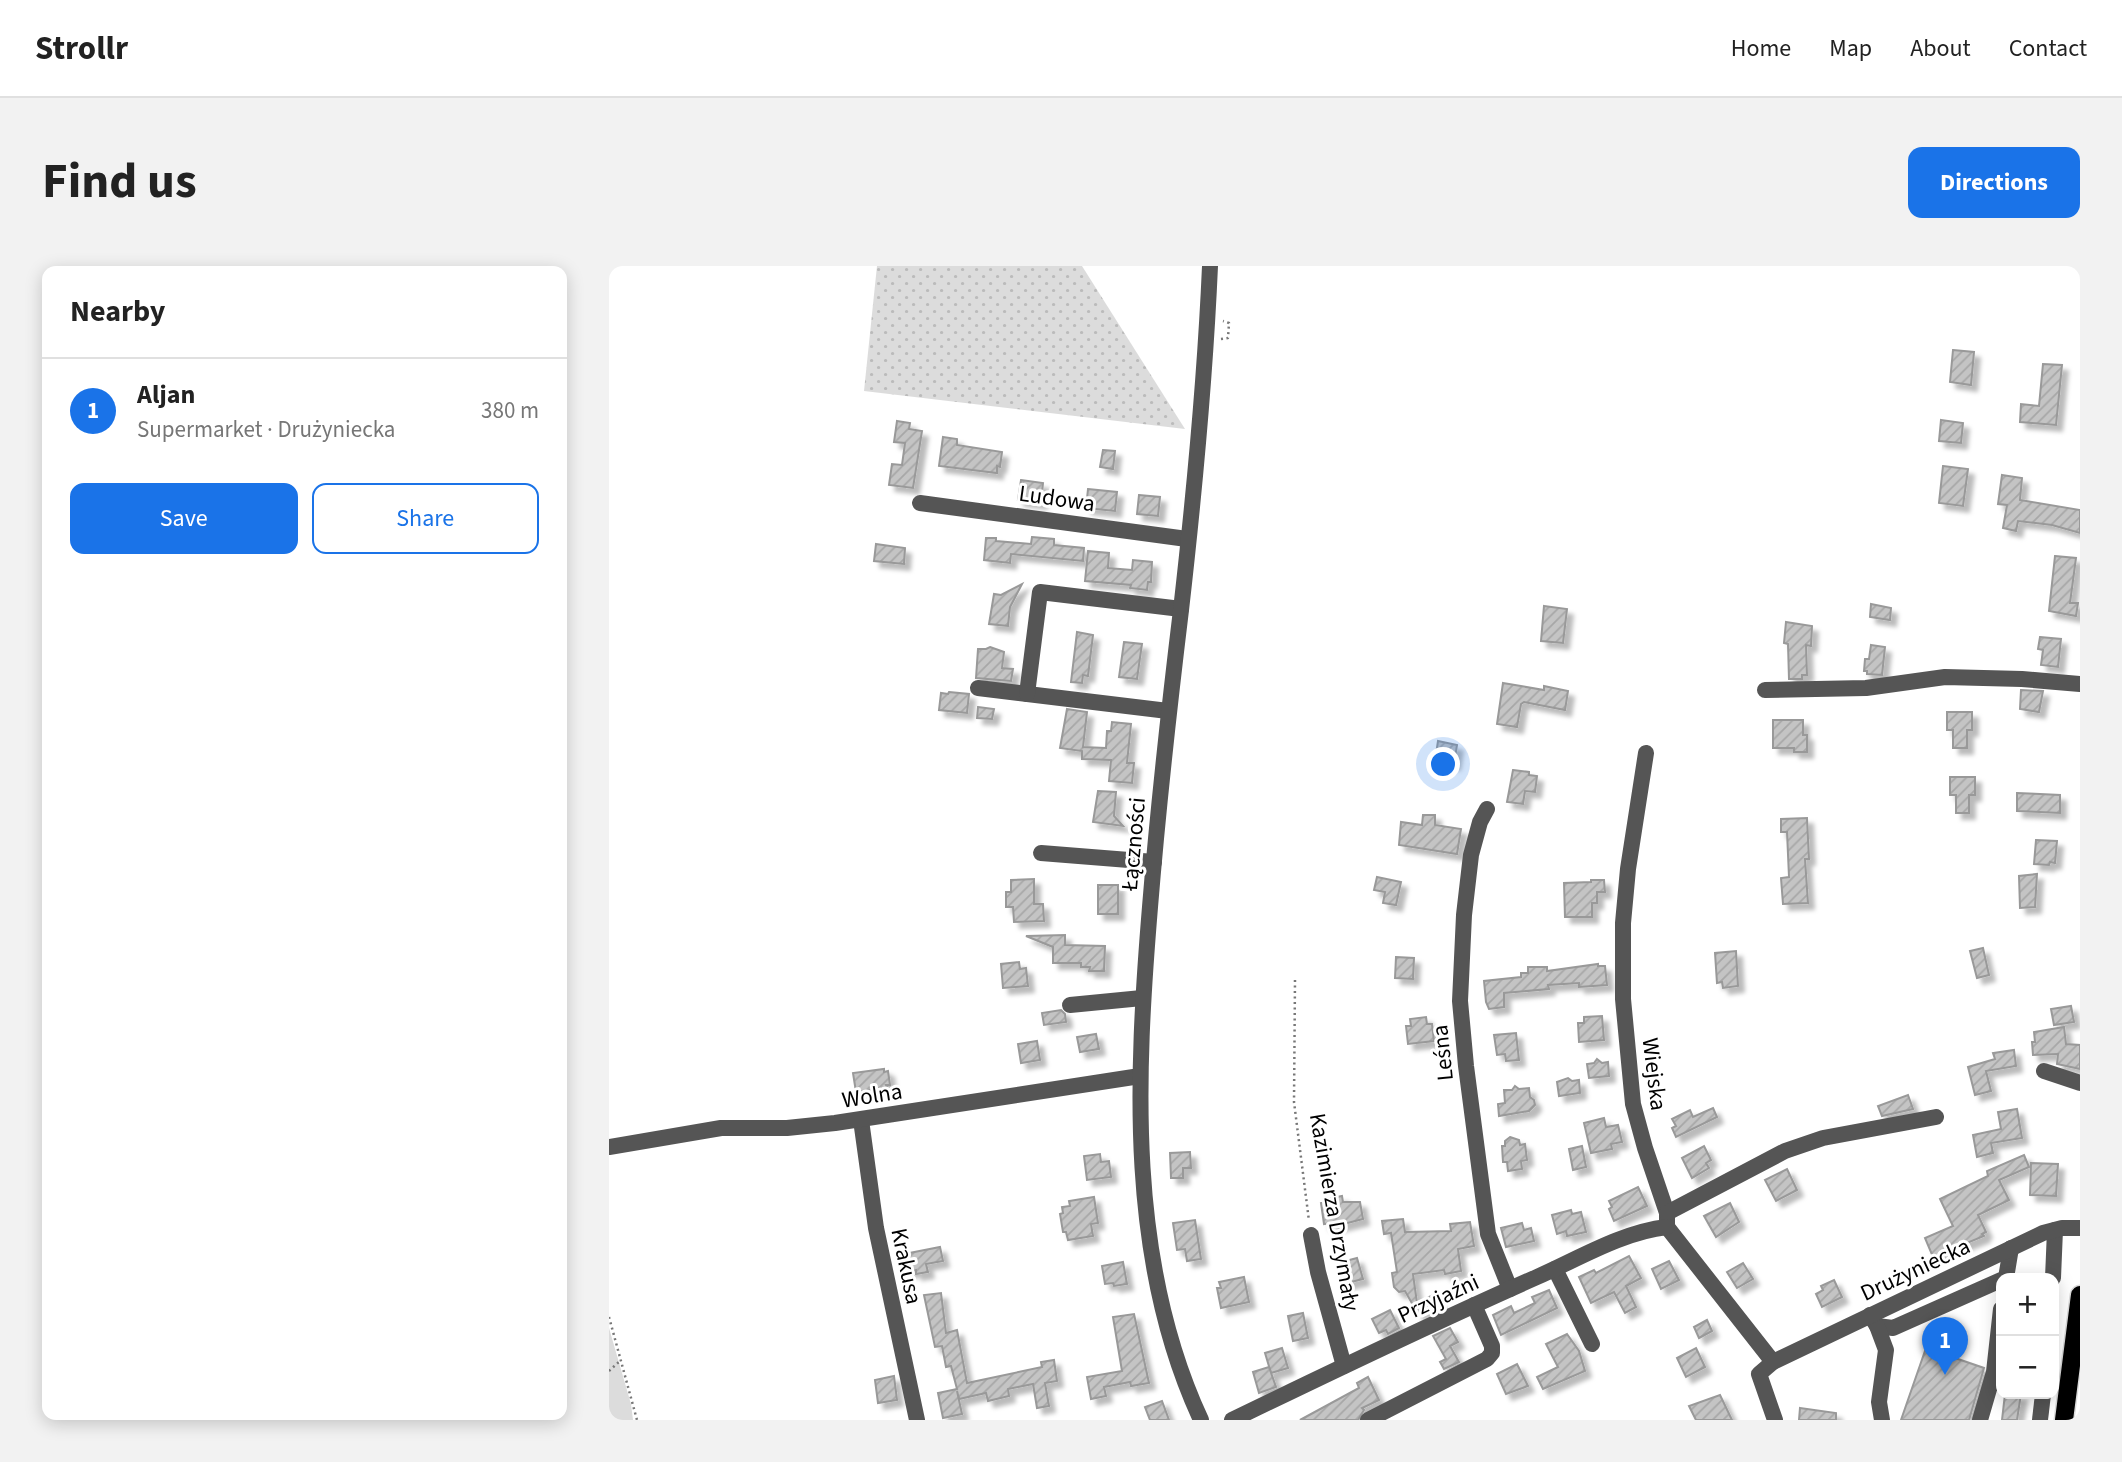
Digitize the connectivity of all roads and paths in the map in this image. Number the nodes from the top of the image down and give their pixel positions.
1 (1210, 266) edge
2 (1220, 318) dead end
3 (1217, 341) dead end
4 (920, 503) dead end
5 (1187, 539) junction
6 (1181, 610) junction
7 (2080, 684) edge
8 (978, 688) dead end
9 (1765, 690) dead end
10 (1027, 694) junction
11 (1168, 711) junction
12 (1646, 753) dead end
13 (1487, 810) dead end
14 (1041, 853) dead end
15 (1154, 862) junction
16 (1295, 980) dead end
17 (1142, 998) junction
18 (1070, 1005) dead end
19 (2044, 1071) dead end
20 (1140, 1076) junction
21 (2080, 1083) edge
22 (1936, 1117) dead end
23 (861, 1120) junction
24 (609, 1147) edge
25 (1667, 1220) junction
26 (2080, 1228) edge
27 (2055, 1230) junction
28 (1311, 1235) joint
29 (2011, 1248) junction
30 (1555, 1269) junction
31 (2005, 1273) edge
32 (2053, 1273) edge
33 (1996, 1282) edge
34 (1510, 1289) junction
35 (2080, 1295) edge
36 (1473, 1305) junction
37 (609, 1317) edge
38 (1873, 1320) junction
39 (1998, 1336) edge
40 (1592, 1344) dead end
41 (621, 1360) junction
42 (1773, 1362) junction
43 (1344, 1366) junction
44 (609, 1371) edge
45 (2075, 1375) edge
46 (2042, 1399) edge
47 (637, 1420) edge
48 (917, 1420) edge
49 (1201, 1420) edge
50 (1232, 1420) edge
51 (1368, 1420) edge
52 (1775, 1420) edge
53 (1882, 1420) edge
54 (1980, 1420) edge
55 (2039, 1420) edge
56 (2063, 1420) edge

1 - 5 street, Łączności
2 - 3 path
4 - 5 street, Ludowa
5 - 6 street, Łączności
6 - 10 street
6 - 11 street, Łączności
7 - 9 street
8 - 10 street
10 - 11 street
11 - 15 street, Łączności
12 - 25 street, Wiejska
13 - 34 street, Leśna
14 - 15 street
15 - 17 street, Łączności
16 - 28 path, Kazimierza Drzymały
17 - 18 street
17 - 20 street, Łączności
19 - 21 street
20 - 23 street, Wolna
20 - 49 street, Łączności
22 - 25 street, Przyjaźni
23 - 24 street, Wolna
23 - 48 street, Krakusa
25 - 30 street, Przyjaźni
25 - 42 street, Wiejska
26 - 27 street, Drużyniecka
27 - 29 street, Drużyniecka
27 - 32 street
28 - 43 street, Kazimierza Drzymały
29 - 31 street
29 - 38 street, Drużyniecka
30 - 34 street, Przyjaźni
30 - 40 street
33 - 38 street
34 - 36 street, Przyjaźni
35 - 45 main road
36 - 43 street, Przyjaźni
36 - 51 street
37 - 41 path
38 - 42 street, Drużyniecka
38 - 53 street
39 - 54 street
41 - 44 path
41 - 47 path
42 - 52 street, Drużyniecka
43 - 50 street, Przyjaźni
45 - 56 main road
46 - 55 street

